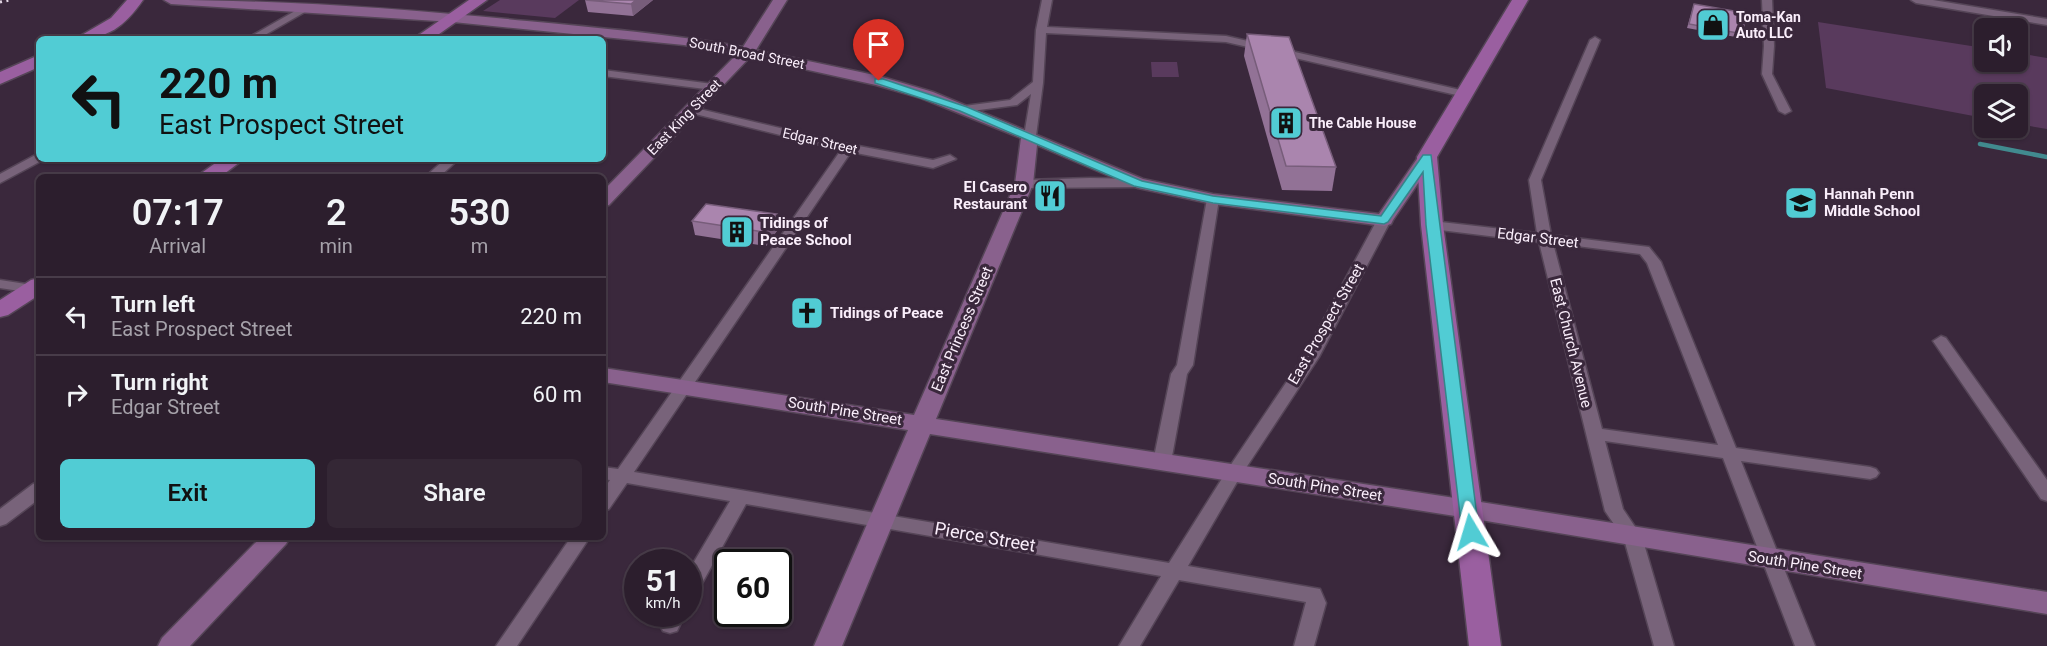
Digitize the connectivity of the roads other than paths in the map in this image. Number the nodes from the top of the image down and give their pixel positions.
1 (135, 0) edge
2 (171, 0) edge
3 (479, 0) edge
4 (780, 0) edge
5 (1047, 0) edge
6 (1520, 0) edge
7 (1916, 0) edge
8 (1767, 2) edge
9 (305, 9) junction
10 (453, 18) junction
11 (2047, 22) edge
12 (1041, 30) junction
13 (89, 36) edge
14 (256, 36) edge
15 (426, 36) edge
16 (1595, 40) dead end
17 (747, 52) junction
18 (36, 61) edge
19 (606, 73) edge
20 (0, 79) edge
21 (1038, 83) junction
22 (713, 87) junction
23 (1465, 94) junction
24 (964, 109) junction
25 (691, 110) junction
26 (1785, 111) dead end
27 (1030, 136) junction
28 (848, 148) junction
29 (1427, 157) junction
30 (36, 159) edge
31 (950, 159) dead end
32 (229, 162) edge
33 (449, 162) edge
34 (211, 174) edge
35 (435, 174) edge
36 (0, 179) edge
37 (1138, 183) junction
38 (1024, 184) junction
39 (606, 198) edge
40 (1213, 199) junction
41 (1384, 220) junction
42 (1432, 225) junction
43 (1545, 239) junction
44 (0, 284) edge
45 (36, 288) edge
46 (36, 289) edge
47 (0, 310) edge
48 (1941, 341) dead end
49 (606, 375) edge
50 (684, 387) junction
51 (922, 423) junction
52 (1594, 434) junction
53 (1728, 452) junction
54 (1162, 462) junction
55 (606, 473) edge
56 (1234, 473) junction
57 (1870, 473) dead end
58 (622, 476) junction
59 (36, 491) edge
60 (2047, 494) edge
61 (742, 496) junction
62 (606, 500) edge
63 (1468, 509) junction
64 (0, 519) edge
65 (881, 519) junction
66 (1633, 537) junction
67 (274, 540) edge
68 (579, 540) edge
69 (1770, 559) junction
70 (702, 566) edge
71 (1176, 571) junction
72 (2047, 603) edge
73 (172, 646) edge
74 (506, 646) edge
75 (828, 646) edge
76 (1129, 646) edge
77 (1304, 646) edge
78 (1485, 646) edge
79 (1664, 646) edge
80 (1805, 646) edge

1 - 13 main road
2 - 9 street, South Broad Street
3 - 10 main road
4 - 17 street, East King Street
5 - 12 street, East Princess Street
6 - 23 main road, East Prospect Street
7 - 11 street
8 - 26 street
9 - 10 street, South Broad Street
9 - 14 street
10 - 15 main road
10 - 17 street, South Broad Street
12 - 21 street, East Princess Street
12 - 23 street
16 - 43 street, East Church Avenue
17 - 22 street, East King Street
17 - 24 street, South Broad Street
18 - 20 main road
19 - 22 street
21 - 24 street
21 - 27 street, East Princess Street
22 - 25 street, East King Street
23 - 29 main road, East Prospect Street
24 - 27 street, South Broad Street
25 - 28 street, Edgar Street
25 - 39 street, East King Street
27 - 37 street
27 - 38 street, East Princess Street
28 - 31 street, Edgar Street
28 - 50 street
29 - 41 street, East Prospect Street
29 - 42 main road
30 - 36 street
32 - 34 main road
33 - 35 street
37 - 38 street
37 - 40 street
38 - 51 street, East Princess Street
40 - 41 street
40 - 54 street
41 - 56 street, East Prospect Street
42 - 43 street, Edgar Street
42 - 63 main road
43 - 52 street, East Church Avenue
43 - 53 street, Edgar Street
44 - 45 street
46 - 47 main road
48 - 60 street
49 - 50 street, South Pine Street
50 - 51 street, South Pine Street
50 - 58 street
51 - 54 street, South Pine Street
51 - 65 street, East Princess Street
52 - 53 street
52 - 66 street, East Church Avenue
53 - 57 street
53 - 69 street
54 - 56 street, South Pine Street
55 - 58 street, Pierce Street
56 - 63 street, South Pine Street
56 - 71 street, East Prospect Street
58 - 61 street, Pierce Street
58 - 62 street
59 - 64 street
61 - 65 street, Pierce Street
61 - 70 street
63 - 66 street, South Pine Street
63 - 78 main road
65 - 71 street, Pierce Street
65 - 75 street, East Princess Street
66 - 69 street, South Pine Street
66 - 79 street, East Church Avenue
67 - 73 street
68 - 74 street
69 - 72 street, South Pine Street
69 - 80 street
71 - 76 street, East Prospect Street
71 - 77 street, Pierce Street

